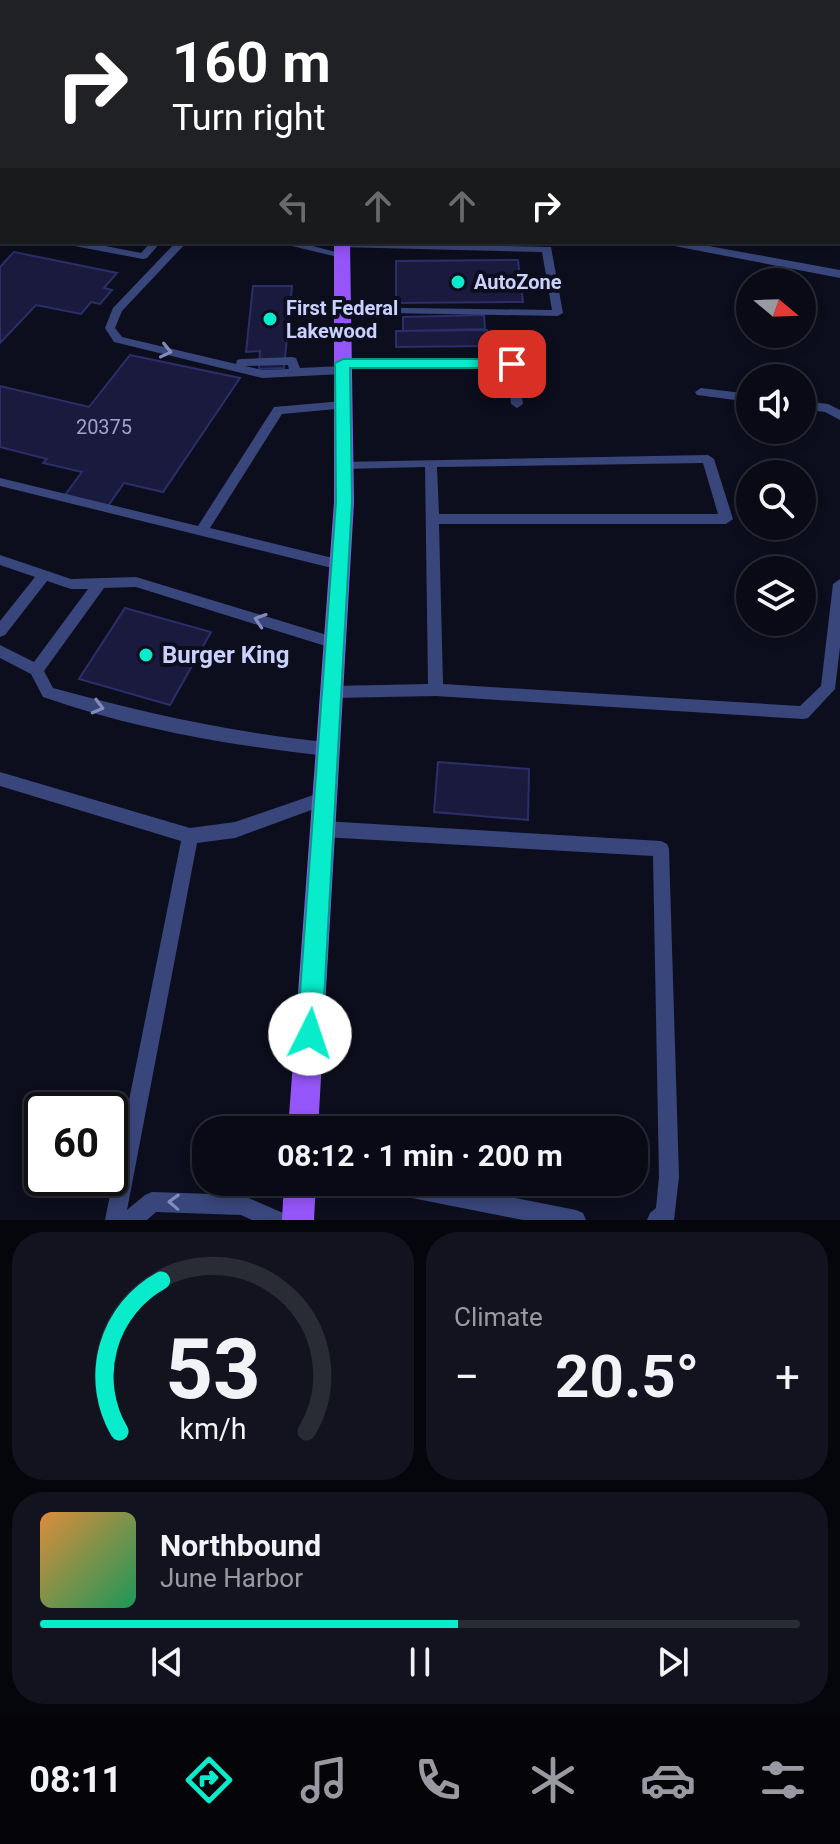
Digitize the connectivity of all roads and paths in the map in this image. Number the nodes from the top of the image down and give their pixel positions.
1 (80, 244) edge
2 (154, 244) edge
3 (180, 244) edge
4 (305, 244) edge
5 (680, 244) edge
6 (342, 247) edge
7 (840, 274) edge
8 (342, 310) junction
9 (343, 367) junction
10 (701, 392) dead end
11 (736, 396) edge
12 (517, 404) dead end
13 (343, 405) junction
14 (816, 407) edge
15 (840, 416) edge
16 (431, 463) junction
17 (344, 465) junction
18 (0, 482) edge
19 (432, 519) junction
20 (201, 532) junction
21 (0, 560) edge
22 (340, 565) junction
23 (44, 575) junction
24 (100, 583) junction
25 (840, 584) edge
26 (0, 631) edge
27 (335, 643) junction
28 (0, 651) edge
29 (36, 670) junction
30 (436, 690) junction
31 (332, 692) junction
32 (328, 749) junction
33 (0, 779) edge
34 (325, 798) junction
35 (323, 829) junction
36 (190, 836) junction
37 (304, 1116) edge
38 (299, 1196) edge
39 (453, 1196) edge
40 (115, 1220) edge
41 (131, 1220) edge
42 (276, 1220) edge
43 (298, 1220) edge
44 (576, 1220) edge
45 (657, 1220) edge

1 - 2 lane
3 -> 9 lane
4 - 6 street
5 - 7 street
6 - 8 main road
6 - 8 lane
8 - 9 main road
9 - 12 lane
9 - 13 main road
10 - 11 lane
13 - 17 main road
13 - 20 lane
14 - 15 lane
16 - 17 lane
16 - 19 lane
16 - 19 lane
17 - 22 main road
18 - 20 lane
19 - 30 lane
20 - 22 lane
21 - 23 lane
22 - 27 main road
23 - 24 lane
23 - 26 lane
27 -> 24 lane
24 - 29 lane
25 - 30 lane
27 - 31 main road
28 - 29 lane
29 -> 32 lane
30 - 31 lane
31 - 32 main road
32 - 34 main road
33 - 36 lane
34 - 35 main road
34 - 36 lane
35 - 37 main road
35 - 45 lane
36 - 40 lane
38 - 43 main road
39 - 44 lane
42 -> 41 lane

